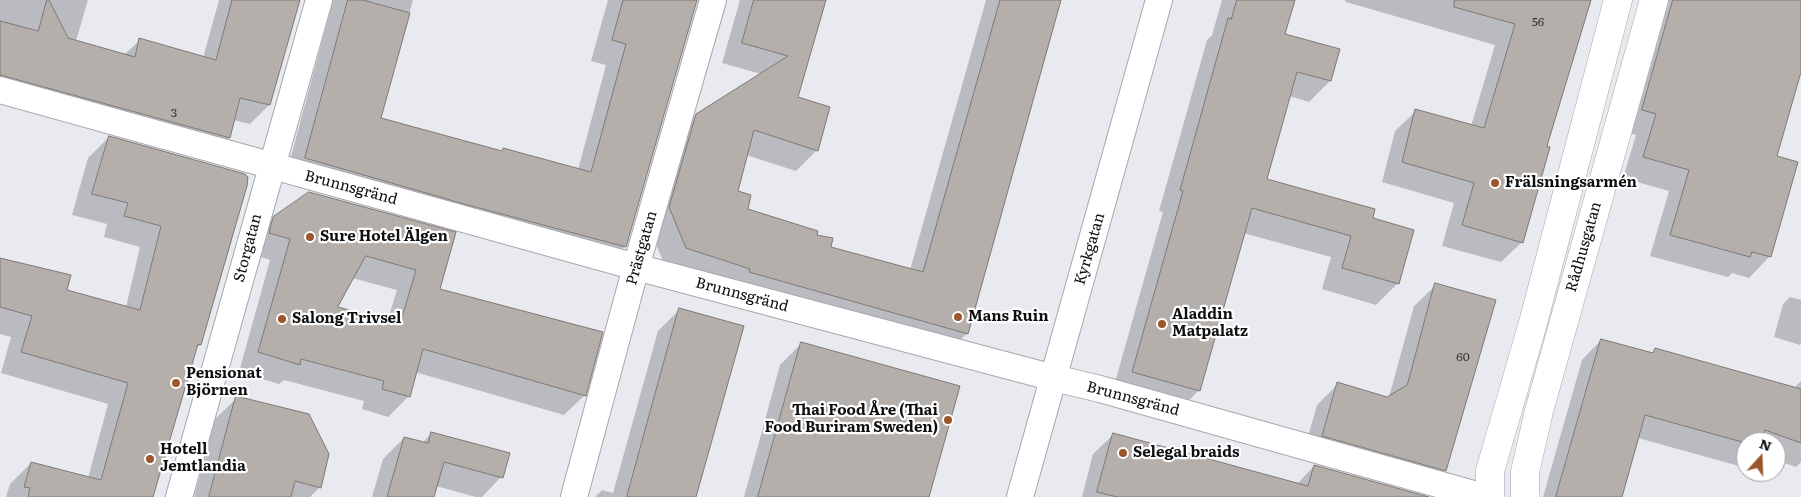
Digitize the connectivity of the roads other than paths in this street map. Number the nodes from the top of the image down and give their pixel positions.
1 (319, 0) edge
2 (714, 0) edge
3 (1159, 0) edge
4 (1618, 0) edge
5 (1654, 0) edge
6 (0, 90) edge
7 (271, 166) junction
8 (636, 267) junction
9 (1054, 378) junction
10 (179, 497) edge
11 (574, 497) edge
12 (1020, 497) edge
13 (1484, 497) edge
14 (1490, 497) edge
15 (1525, 497) edge

1 - 7 street, Storgatan
2 - 8 street, Prästgatan
3 - 9 street, Kyrkgatan
4 - 14 main road, Rådhusgatan
5 - 15 main road, Rådhusgatan
6 - 7 street, Brunnsgränd
7 - 8 street, Brunnsgränd
7 - 10 street, Storgatan
8 - 9 street, Brunnsgränd
8 - 11 street, Prästgatan
9 - 12 street, Kyrkgatan
9 - 13 street, Brunnsgränd

